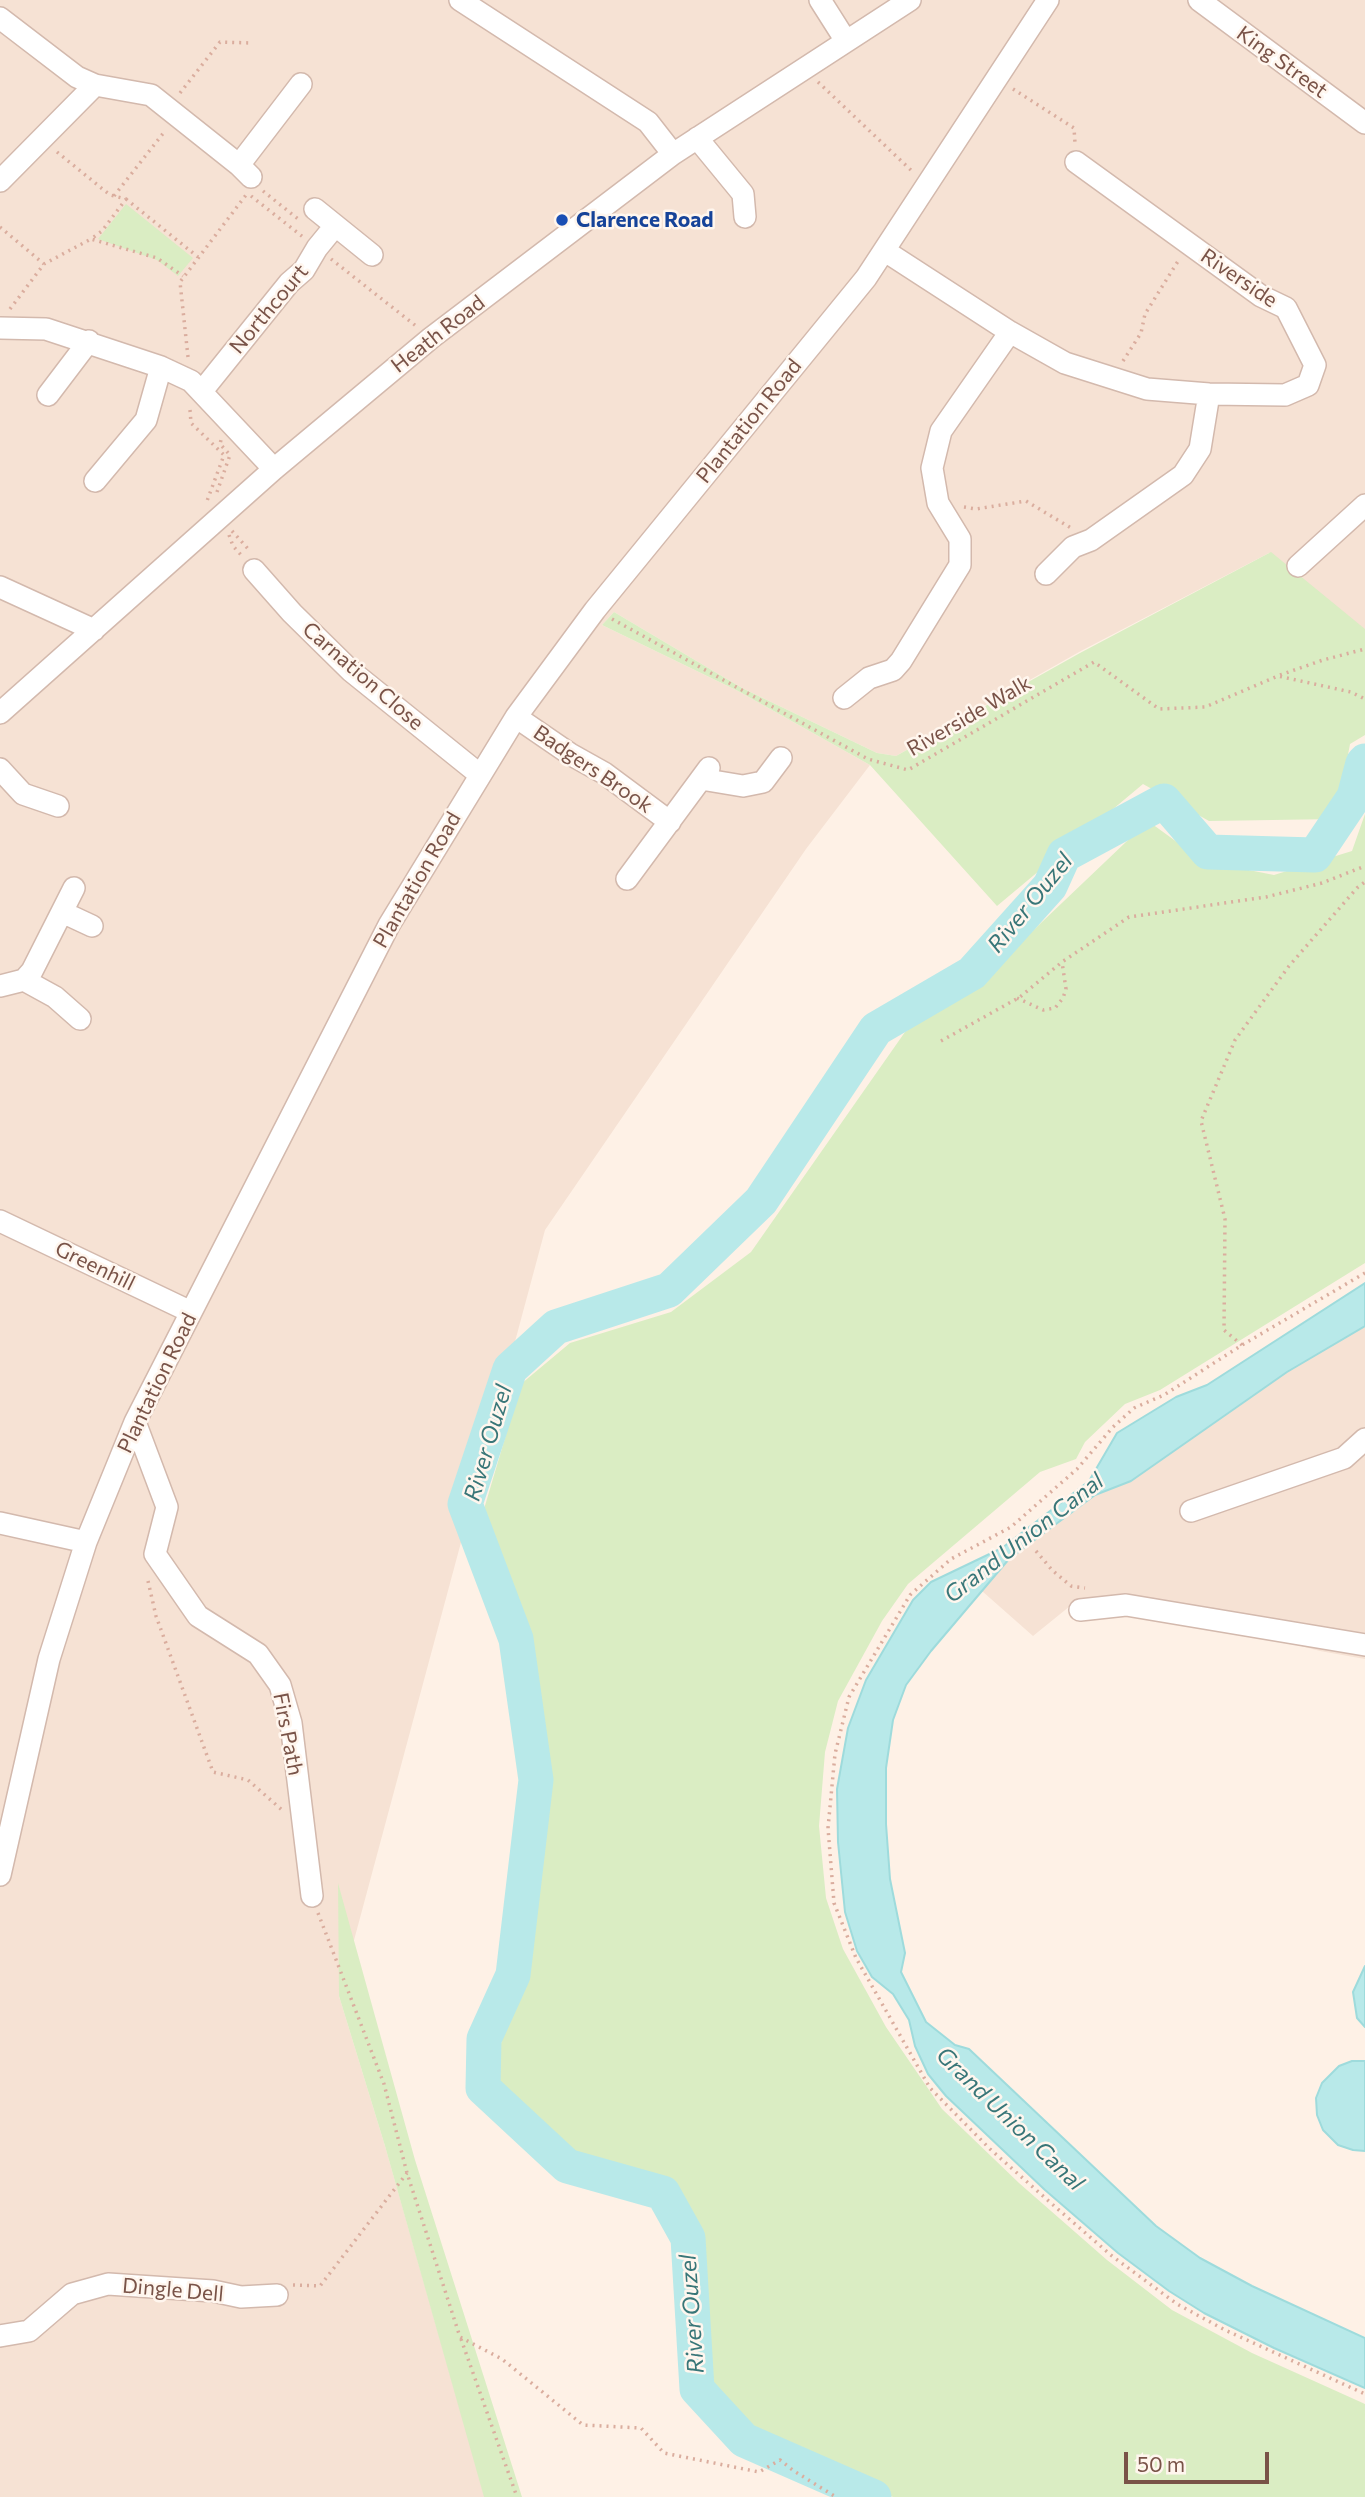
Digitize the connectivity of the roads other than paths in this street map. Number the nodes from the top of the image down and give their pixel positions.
1 (460, 0) edge
2 (820, 0) edge
3 (910, 0) edge
4 (1048, 0) edge
5 (1199, 0) edge
6 (0, 18) edge
7 (846, 41) junction
8 (301, 84) dead end
9 (95, 85) junction
10 (1365, 123) edge
11 (696, 138) junction
12 (673, 154) junction
13 (1076, 162) road end
14 (0, 181) edge
15 (308, 215) road end
16 (745, 217) dead end
17 (335, 226) junction
18 (885, 251) junction
19 (372, 255) dead end
20 (4, 320) edge
21 (1010, 332) junction
22 (89, 341) junction
23 (161, 367) junction
24 (197, 386) junction
25 (48, 394) dead end
26 (1209, 394) junction
27 (274, 469) junction
28 (95, 481) dead end
29 (1365, 505) edge
30 (1298, 566) dead end
31 (254, 570) road end
32 (1046, 574) dead end
33 (0, 587) edge
34 (94, 629) junction
35 (844, 698) dead end
36 (0, 713) edge
37 (516, 717) junction
38 (781, 758) dead end
39 (0, 769) edge
40 (480, 774) junction
41 (58, 806) dead end
42 (670, 822) junction
43 (627, 879) dead end
44 (74, 888) dead end
45 (62, 912) junction
46 (92, 926) dead end
47 (24, 980) junction
48 (0, 986) edge
49 (80, 1019) dead end
50 (0, 1221) edge
51 (191, 1312) junction
52 (135, 1422) junction
53 (1365, 1439) edge
54 (1191, 1511) dead end
55 (0, 1523) edge
56 (86, 1542) junction
57 (1080, 1609) dead end
58 (1365, 1645) edge
59 (0, 1875) edge
60 (312, 1895) road end
61 (277, 2295) road end
62 (0, 2336) edge

1 - 12 street
2 - 7 street
3 - 7 street, Heath Road
4 - 18 street, Plantation Road
5 - 10 street, King Street
6 - 9 street
7 - 11 street, Heath Road
8 - 9 street
9 - 14 street
11 - 12 street, Heath Road
11 - 16 street
12 - 27 street, Heath Road
13 - 26 street, Riverside
15 - 17 street
17 - 19 street
17 - 24 street, Northcourt
18 - 21 street, Riverside
18 - 37 street, Plantation Road
20 - 22 street
21 - 26 street, Riverside
21 - 35 street
22 - 23 street
22 - 25 street
23 - 24 street
23 - 28 street
24 - 27 street
26 - 32 street
27 - 34 street, Heath Road
29 - 30 street
31 - 40 street, Carnation Close
33 - 34 street
34 - 36 street, Heath Road
37 - 40 street, Plantation Road
37 - 42 street, Badgers Brook
38 - 42 street, Badgers Brook
39 - 41 street
40 - 51 street, Plantation Road
42 - 43 street, Badgers Brook
44 - 45 street
45 - 46 street
45 - 47 street
47 - 48 street
47 - 49 street
50 - 51 street, Greenhill
51 - 52 street, Plantation Road
52 - 56 street, Plantation Road
52 - 60 street, Firs Path
53 - 54 street
55 - 56 street
56 - 59 street, Plantation Road
57 - 58 street
61 - 62 street, Dingle Dell

